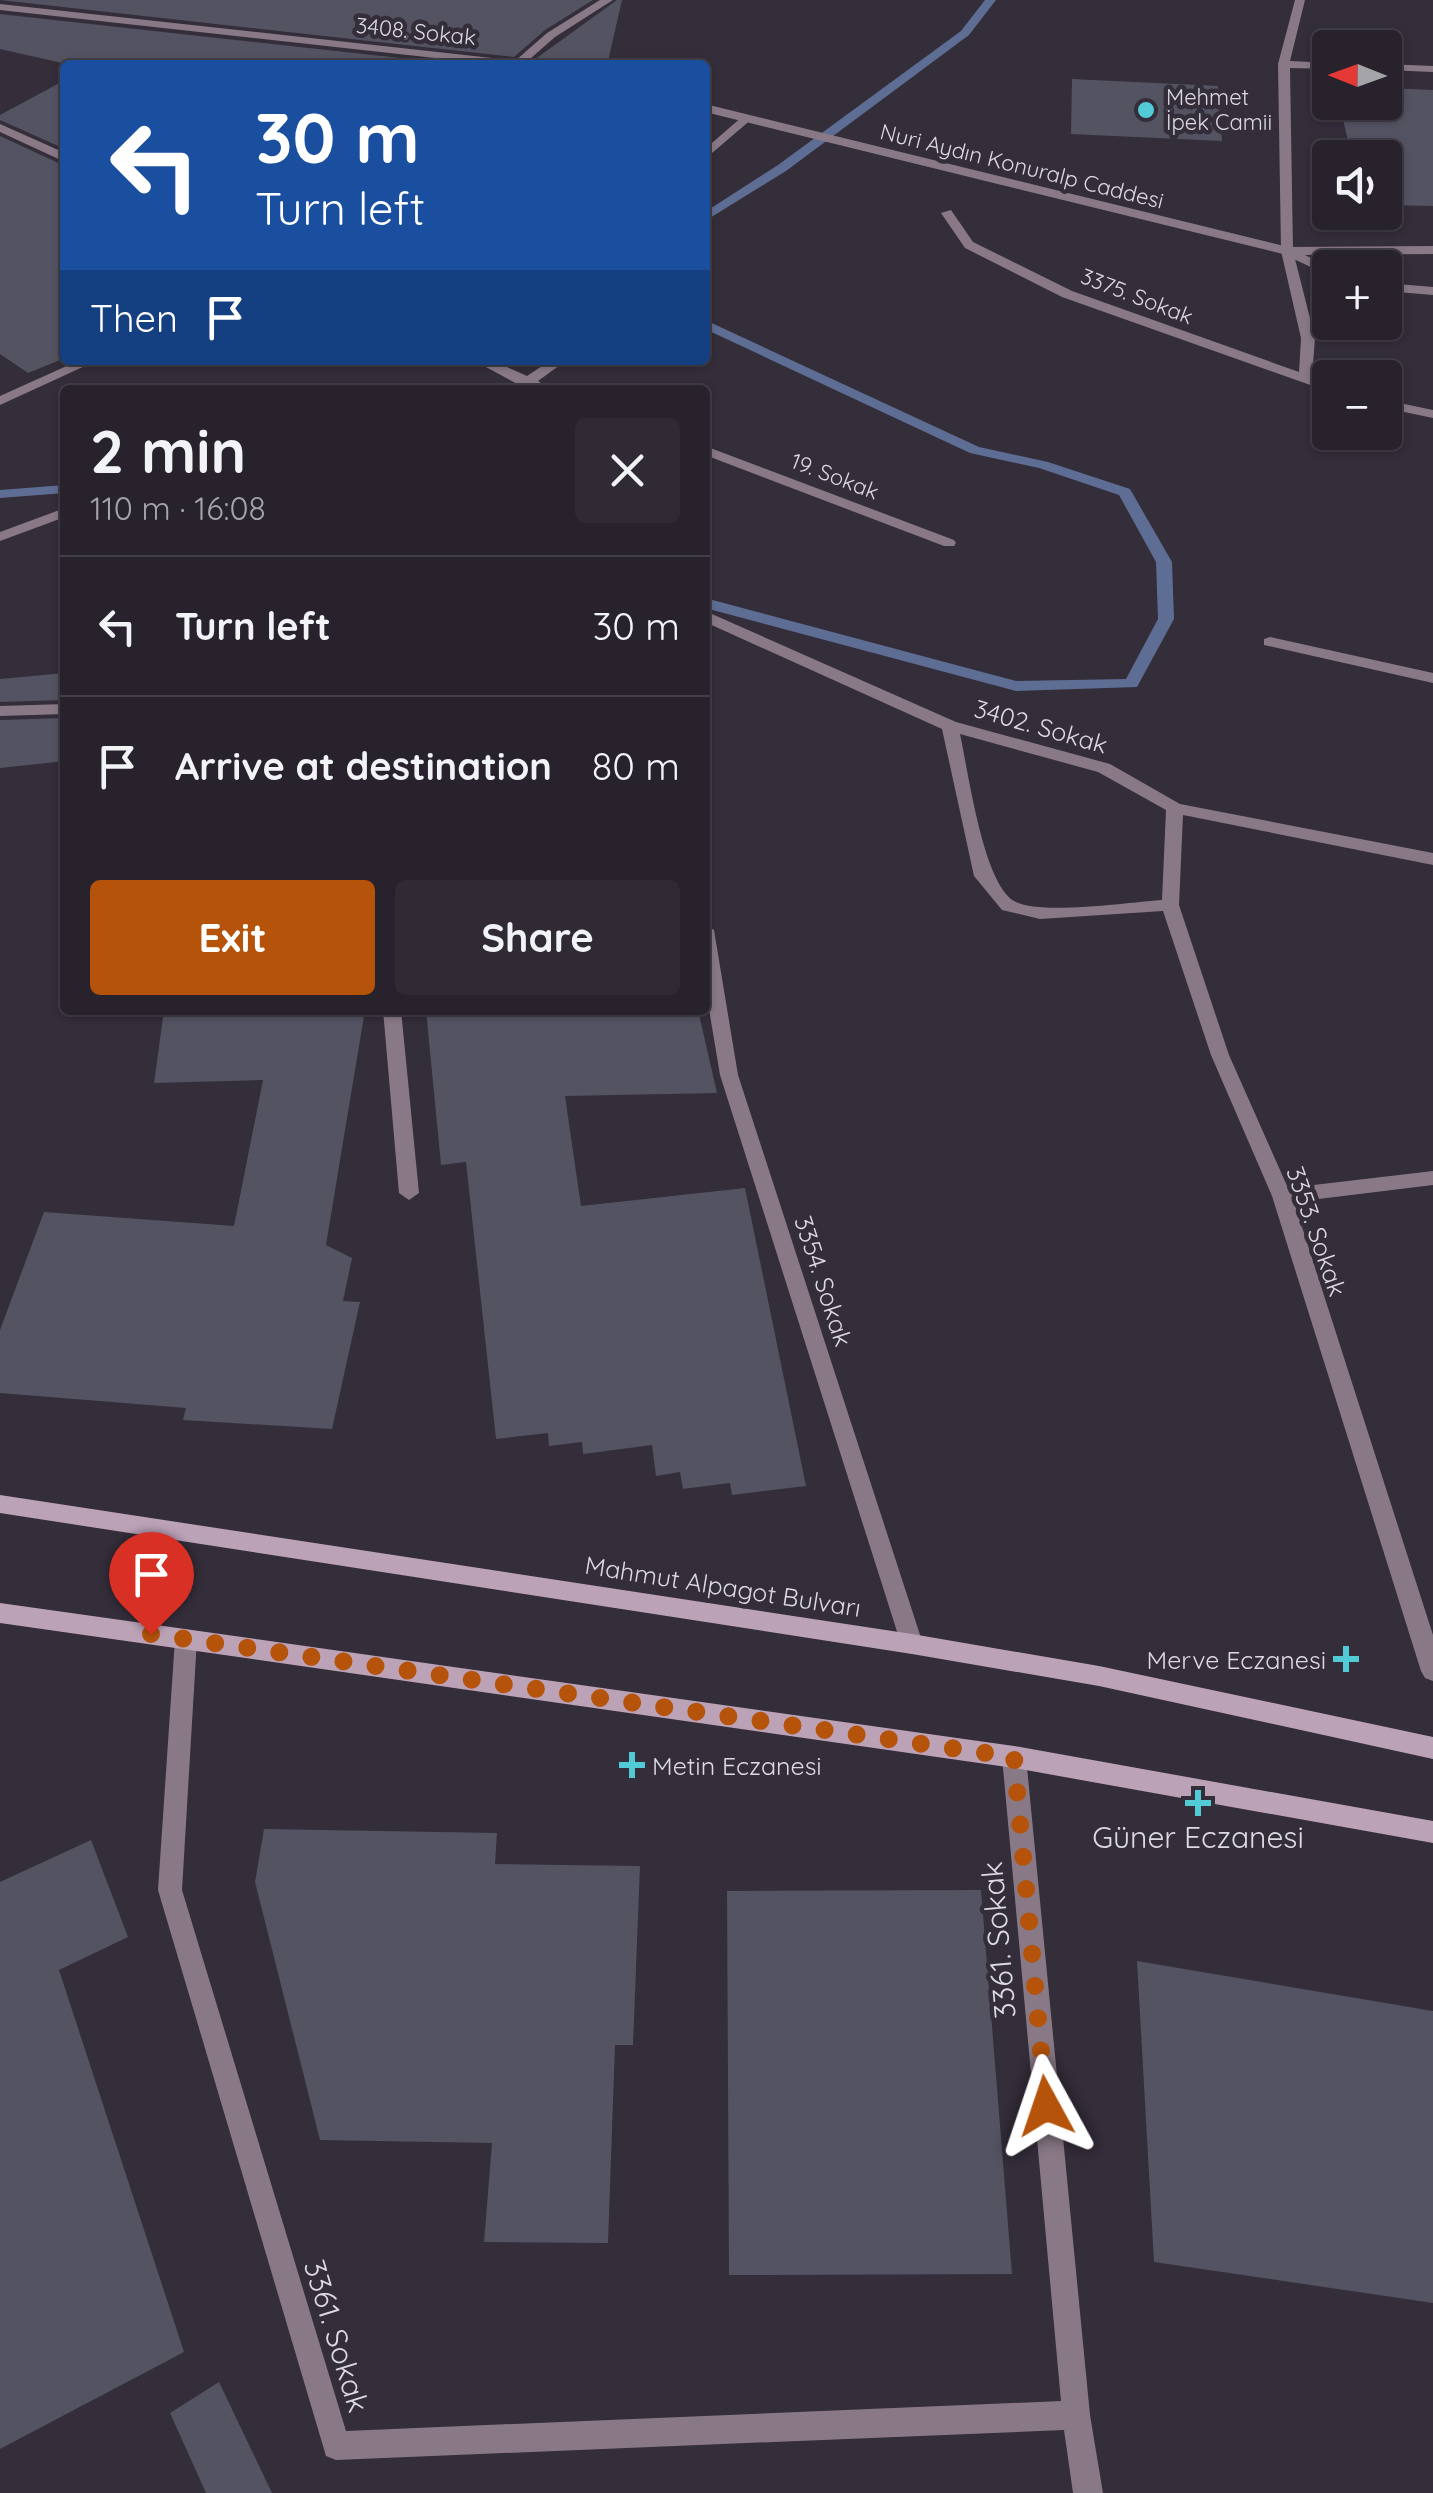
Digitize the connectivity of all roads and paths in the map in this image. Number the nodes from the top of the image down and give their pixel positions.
1 (1300, 0) edge
2 (586, 2) edge
3 (604, 2) edge
4 (0, 6) edge
5 (488, 60) edge
6 (528, 60) edge
7 (1284, 64) junction
8 (1312, 65) edge
9 (1402, 68) edge
10 (1433, 69) edge
11 (710, 109) edge
12 (747, 118) junction
13 (0, 128) edge
14 (710, 151) edge
15 (60, 156) edge
16 (947, 213) dead end
17 (1433, 250) edge
18 (1287, 251) junction
19 (1312, 263) edge
20 (1402, 288) edge
21 (1433, 291) edge
22 (80, 365) edge
23 (490, 365) edge
24 (553, 365) edge
25 (1305, 380) junction
26 (1312, 382) edge
27 (526, 383) junction
28 (531, 385) edge
29 (0, 401) edge
30 (1402, 408) edge
31 (1433, 414) edge
32 (710, 452) edge
33 (60, 514) edge
34 (0, 537) edge
35 (950, 543) dead end
36 (710, 618) edge
37 (1270, 642) dead end
38 (1433, 678) edge
39 (60, 709) edge
40 (0, 711) edge
41 (950, 726) junction
42 (1175, 808) junction
43 (1433, 859) edge
44 (1170, 904) junction
45 (710, 962) edge
46 (392, 1015) edge
47 (1433, 1178) edge
48 (409, 1193) dead end
49 (1282, 1196) junction
50 (0, 1504) edge
51 (0, 1613) edge
52 (186, 1639) junction
53 (912, 1644) junction
54 (1433, 1670) edge
55 (1433, 1748) edge
56 (1014, 1757) junction
57 (1433, 1832) edge
58 (1076, 2416) junction
59 (1088, 2493) edge

1 - 7 street
2 - 3 street
3 - 6 street
4 - 5 street, 3408. Sokak
7 - 8 street
7 - 18 street
9 - 10 street
11 - 12 street
12 - 14 street
12 - 18 street, Nuri Aydın Konuralp Caddesi
13 - 15 street
16 - 25 street, 3375. Sokak
17 - 18 street, Nuri Aydın Konuralp Caddesi
18 - 19 street, Nuri Aydın Konuralp Caddesi
18 - 25 street
20 - 21 street
22 - 29 street
23 - 27 street
24 - 27 street
25 - 26 street, 3375. Sokak
27 - 28 street
30 - 31 street
32 - 35 street, 19. Sokak
33 - 34 street
36 - 41 street, 3402. Sokak
37 - 38 street
39 - 40 street
41 - 42 street, 3402. Sokak
41 - 44 street
42 - 43 street, 3402. Sokak
42 - 44 street, 3353. Sokak
44 - 49 street, 3353. Sokak
45 - 53 street, 3354. Sokak
46 - 48 street
47 - 49 street
49 - 54 street, 3353. Sokak
50 - 53 main road, Mahmut Alpagot Bulvarı
51 - 52 main road
52 - 56 main road
52 - 58 street, 3361. Sokak
53 - 55 main road, Mahmut Alpagot Bulvarı
56 - 57 main road
56 - 58 street, 3361. Sokak
58 - 59 street, 3361. Sokak

